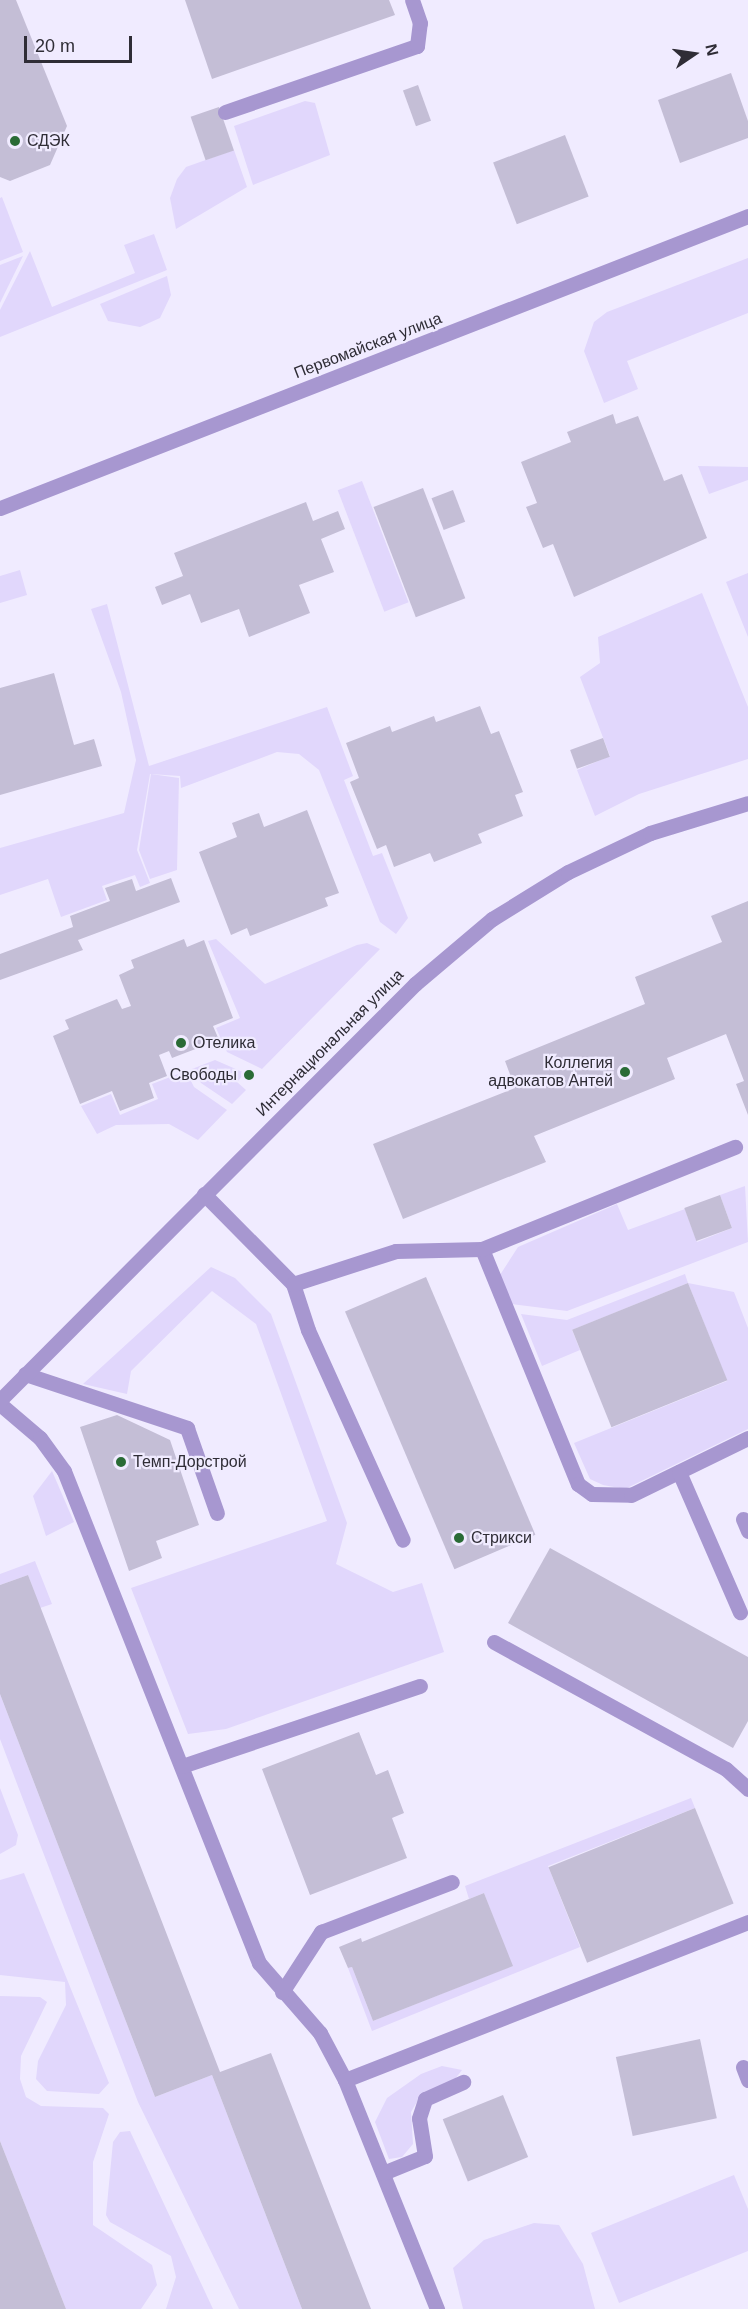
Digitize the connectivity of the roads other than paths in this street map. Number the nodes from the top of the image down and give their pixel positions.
1 (412, 0) edge
2 (225, 112) dead end
3 (748, 216) edge
4 (0, 508) edge
5 (748, 803) edge
6 (735, 1147) dead end
7 (204, 1194) junction
8 (482, 1249) junction
9 (293, 1284) junction
10 (25, 1374) junction
11 (0, 1402) edge
12 (748, 1438) edge
13 (680, 1472) junction
14 (217, 1513) dead end
15 (403, 1540) dead end
16 (741, 1612) dead end
17 (494, 1642) dead end
18 (420, 1686) dead end
19 (182, 1766) junction
20 (748, 1790) edge
21 (452, 1882) dead end
22 (748, 1922) edge
23 (282, 1992) junction
24 (345, 2080) junction
25 (463, 2082) dead end
26 (383, 2173) junction
27 (437, 2309) edge

1 - 2 street
3 - 4 street, Первомайская улица
5 - 7 street, Интернациональная улица
6 - 8 street
7 - 9 street
7 - 10 street, Интернациональная улица
8 - 9 street
8 - 13 street
9 - 15 street
10 - 11 street, Интернациональная улица
10 - 14 street
11 - 19 street
12 - 13 street
13 - 16 street
17 - 20 street
18 - 19 street
19 - 23 street
21 - 23 street
22 - 24 street
23 - 24 street
24 - 26 street
25 - 26 street
26 - 27 street

